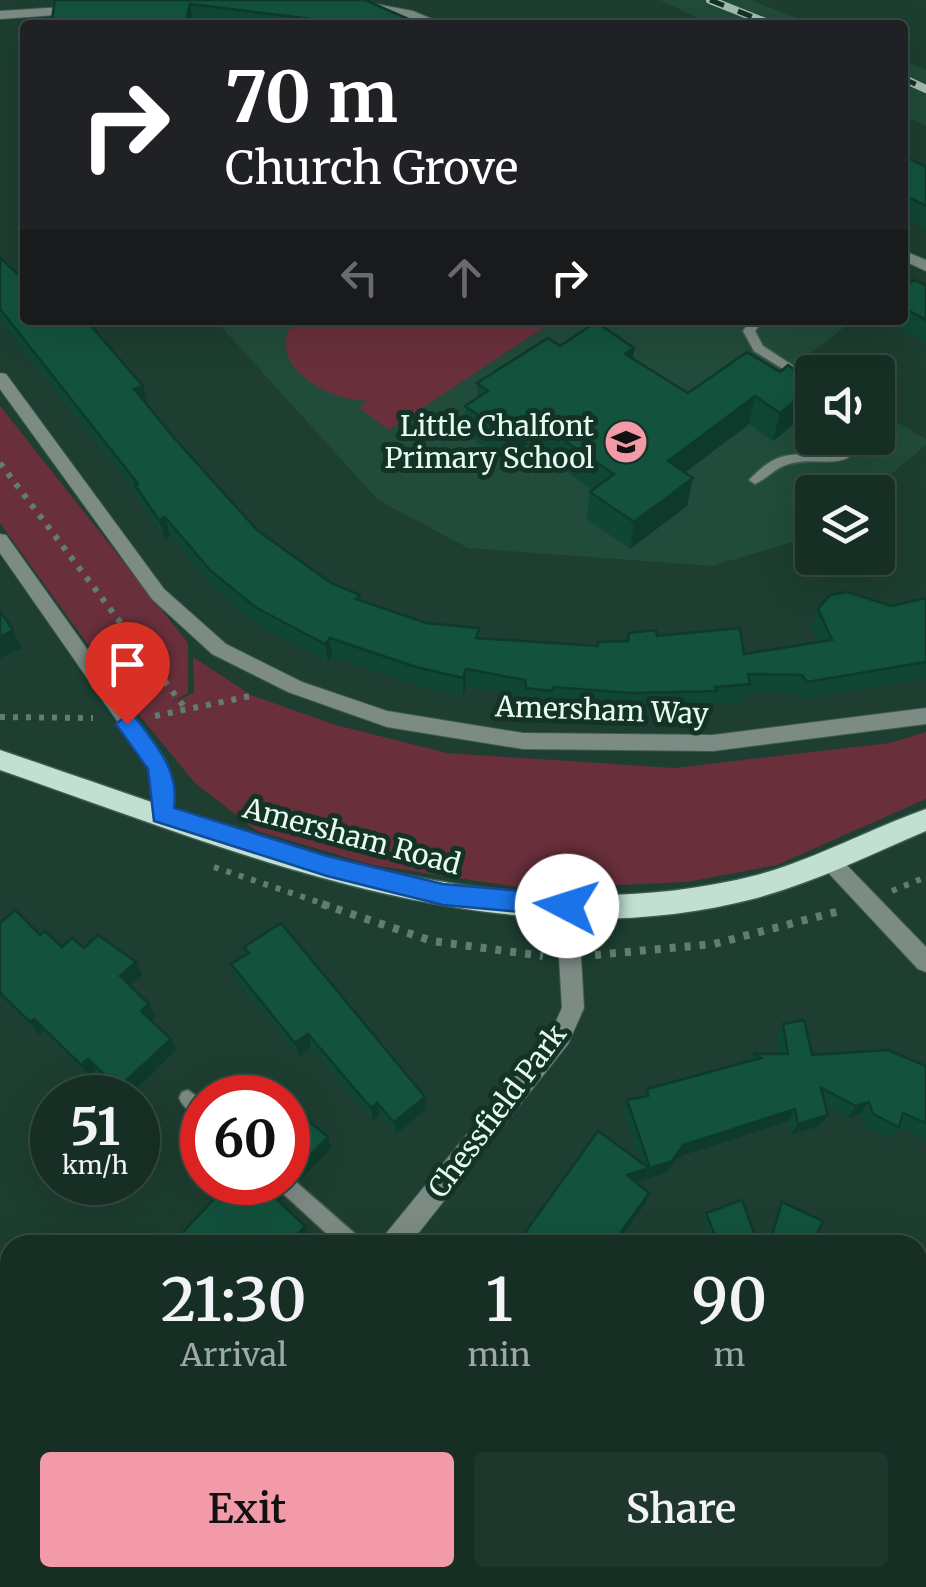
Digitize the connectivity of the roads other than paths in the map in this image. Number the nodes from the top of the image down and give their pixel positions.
1 (2, 0) edge
2 (356, 5) edge
3 (52, 6) edge
4 (89, 9) edge
5 (0, 16) edge
6 (426, 20) edge
7 (754, 325) edge
8 (795, 372) edge
9 (0, 378) edge
10 (842, 455) edge
11 (756, 480) dead end
12 (0, 540) edge
13 (926, 716) edge
14 (0, 760) edge
15 (162, 814) junction
16 (926, 820) edge
17 (828, 859) junction
18 (567, 906) junction
19 (926, 962) edge
20 (309, 1205) edge
21 (342, 1235) edge
22 (400, 1235) edge

1 - 5 street
2 - 6 street
3 - 4 street
3 - 5 street
7 - 8 lane
9 - 13 street, Amersham Way
10 - 11 lane
12 - 15 street
14 - 15 main road, Amersham Road
15 - 18 main road, Amersham Road
16 - 17 main road, Amersham Road
17 - 18 main road, Amersham Road
17 - 19 street
18 - 22 street, Chessfield Park
20 - 21 lane

